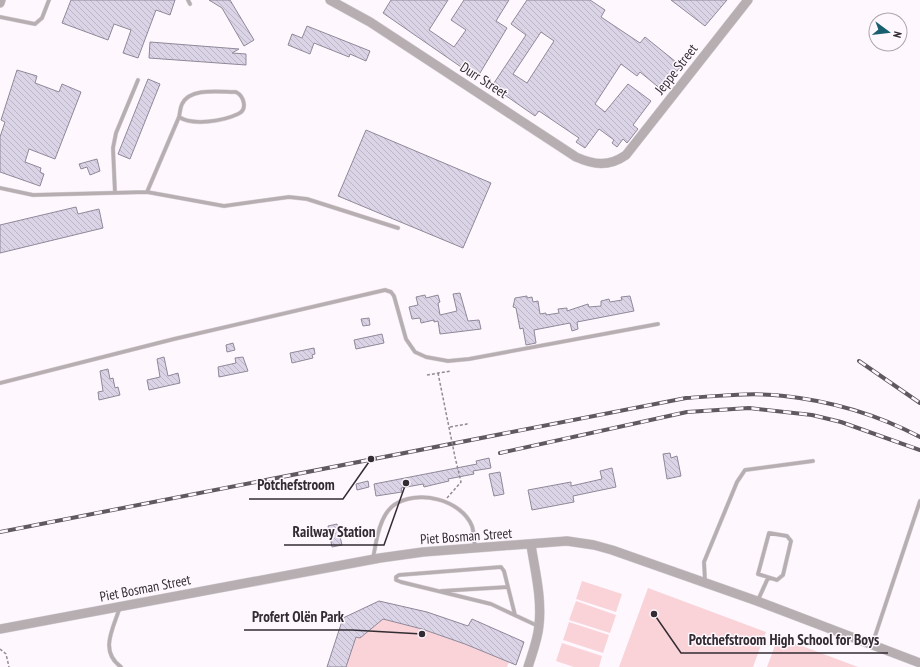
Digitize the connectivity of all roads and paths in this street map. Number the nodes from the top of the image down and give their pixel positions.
1 (1, 0) edge
2 (49, 0) edge
3 (330, 0) edge
4 (748, 0) edge
5 (0, 3) edge
6 (0, 17) edge
7 (138, 80) dead end
8 (179, 117) junction
9 (626, 155) joint
10 (0, 188) edge
11 (147, 192) junction
12 (115, 193) junction
13 (398, 228) dead end
14 (658, 324) dead end
15 (451, 371) dead end
16 (438, 373) junction
17 (427, 375) dead end
18 (0, 383) edge
19 (466, 422) dead end
20 (450, 427) junction
21 (813, 461) dead end
22 (920, 501) edge
23 (443, 502) junction
24 (531, 545) junction
25 (476, 548) junction
26 (373, 560) junction
27 (768, 578) junction
28 (705, 582) junction
29 (508, 587) junction
30 (435, 591) junction
31 (757, 601) junction
32 (121, 606) junction
33 (515, 615) junction
34 (539, 626) junction
35 (0, 629) edge
36 (872, 645) junction
37 (0, 649) edge
38 (920, 663) edge
39 (9, 667) edge
40 (121, 667) edge
41 (528, 667) edge

1 - 5 street
2 - 6 lane
3 - 9 street, Durr Street
4 - 9 street, Jeppe Street
7 - 12 lane
8 - 8 lane
8 - 11 lane
10 - 12 lane
11 - 12 lane
11 - 13 lane
14 - 18 lane
15 - 16 path
16 - 17 path
16 - 20 path, bridge
19 - 20 path
20 - 23 path, bridge
21 - 28 lane
22 - 36 lane
23 - 25 lane
23 - 26 lane
24 - 25 street, Piet Bosman Street
24 - 28 street, Piet Bosman Street
24 - 34 street
25 - 26 street, Piet Bosman Street
26 - 32 street, Piet Bosman Street
27 - 27 lane
27 - 31 lane
28 - 31 street, Piet Bosman Street
29 - 30 lane
29 - 30 lane
29 - 33 lane
30 - 33 lane
31 - 36 street, Piet Bosman Street
32 - 35 street, Piet Bosman Street
32 - 40 lane
33 - 34 lane
34 - 41 street
36 - 38 street, Piet Bosman Street
37 - 39 path

